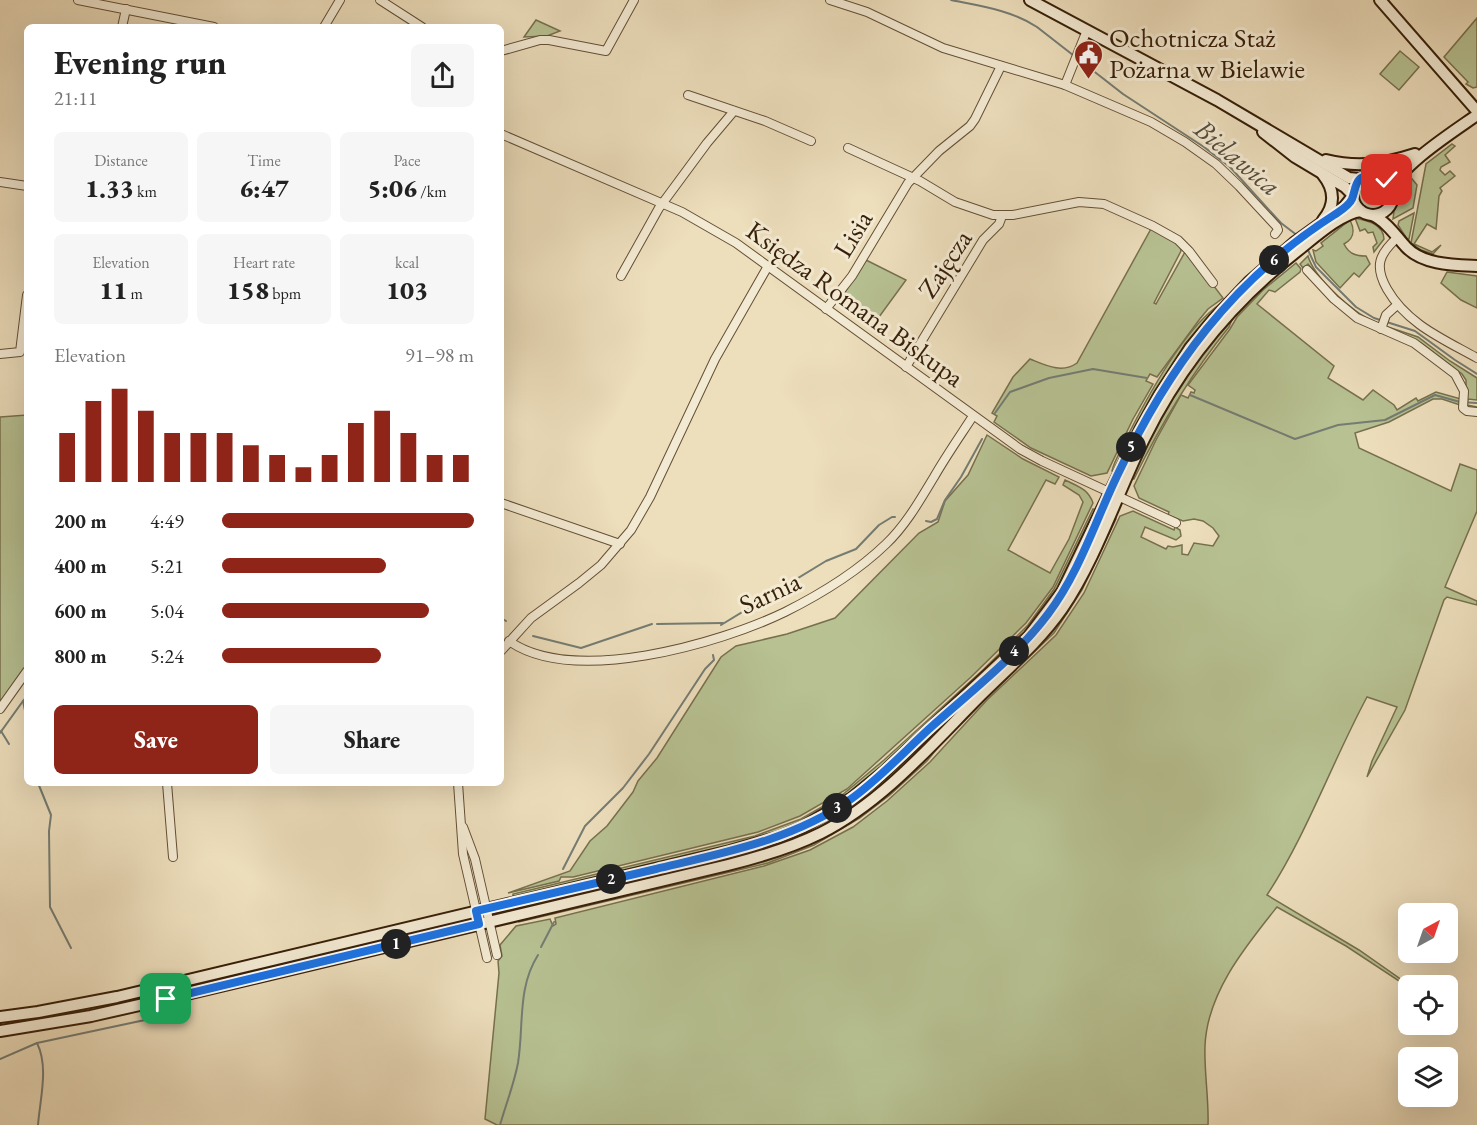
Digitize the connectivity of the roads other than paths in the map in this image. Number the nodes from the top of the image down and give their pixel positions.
1 (78, 0) edge
2 (340, 0) edge
3 (380, 0) edge
4 (634, 0) edge
5 (830, 0) edge
6 (1030, 0) edge
7 (1380, 0) edge
8 (122, 6) edge
9 (122, 24) edge
10 (201, 24) edge
11 (326, 24) edge
12 (417, 24) edge
13 (1087, 30) junction
14 (504, 50) edge
15 (1001, 66) junction
16 (1065, 85) junction
17 (688, 95) dead end
18 (734, 111) junction
19 (1477, 113) edge
20 (1247, 118) junction
21 (504, 135) edge
22 (811, 141) dead end
23 (1437, 144) junction
24 (848, 148) dead end
25 (1415, 154) junction
26 (1314, 157) junction
27 (1320, 171) junction
28 (1379, 175) junction
29 (913, 178) junction
30 (1359, 179) junction
31 (0, 183) edge
32 (24, 186) edge
33 (1392, 190) junction
34 (1352, 195) junction
35 (662, 203) junction
36 (1389, 207) junction
37 (1361, 211) junction
38 (1372, 215) junction
39 (1002, 216) junction
40 (1320, 223) junction
41 (1275, 234) dead end
42 (1398, 237) junction
43 (1308, 238) junction
44 (768, 266) junction
45 (1477, 266) edge
46 (1307, 270) dead end
47 (621, 276) dead end
48 (1214, 283) dead end
49 (1397, 305) junction
50 (826, 309) junction
51 (24, 319) edge
52 (1383, 324) junction
53 (0, 354) edge
54 (1477, 358) edge
55 (906, 367) junction
56 (1477, 412) edge
57 (973, 416) junction
58 (1113, 495) junction
59 (504, 504) edge
60 (1176, 523) dead end
61 (620, 543) junction
62 (504, 646) edge
63 (24, 675) edge
64 (0, 709) edge
65 (167, 786) edge
66 (458, 786) edge
67 (173, 856) dead end
68 (481, 910) junction
69 (484, 923) junction
70 (498, 955) dead end
71 (487, 958) dead end
72 (0, 1017) edge
73 (0, 1031) edge

1 - 8 street
2 - 11 street
3 - 12 street
4 - 14 street
5 - 15 street
6 - 13 main road
7 - 19 main road
8 - 9 street
8 - 10 street
13 - 16 street
13 - 20 main road
15 - 16 street
15 - 29 street, Lisia
16 - 41 street
17 - 18 street
18 - 22 street
18 - 35 street
19 - 23 main road
20 - 26 main road
20 - 27 main road
21 - 35 street, Księdza Romana Biskupa
23 - 25 main road
23 - 33 main road
24 - 29 street
25 - 26 main road
25 - 28 main road
26 - 30 main road
27 - 34 main road
27 - 40 main road
28 - 30 main road
28 - 33 main road
29 - 39 street
29 - 50 street, Lisia
30 - 34 main road
31 - 32 street
33 - 36 main road
34 - 37 main road
34 - 40 main road
35 - 44 street, Księdza Romana Biskupa
35 - 47 street
36 - 38 main road
36 - 42 main road
37 - 38 main road
37 - 43 main road
38 - 42 main road
39 - 48 street
39 - 55 street, Zajęcza
40 - 43 main road
42 - 45 main road
42 - 49 street
43 - 58 main road
44 - 50 street, Księdza Romana Biskupa
44 - 61 street
46 - 52 street
49 - 52 street
49 - 54 street
50 - 55 street, Księdza Romana Biskupa
51 - 53 street
52 - 56 street
55 - 57 street, Księdza Romana Biskupa
57 - 58 street, Księdza Romana Biskupa
57 - 62 street, Sarnia
58 - 60 street, Księdza Romana Biskupa
58 - 68 main road
58 - 69 main road
59 - 61 street
61 - 62 street
63 - 64 street
65 - 67 street
66 - 68 street
68 - 69 street
68 - 72 main road
69 - 70 street
69 - 71 street
69 - 73 main road

